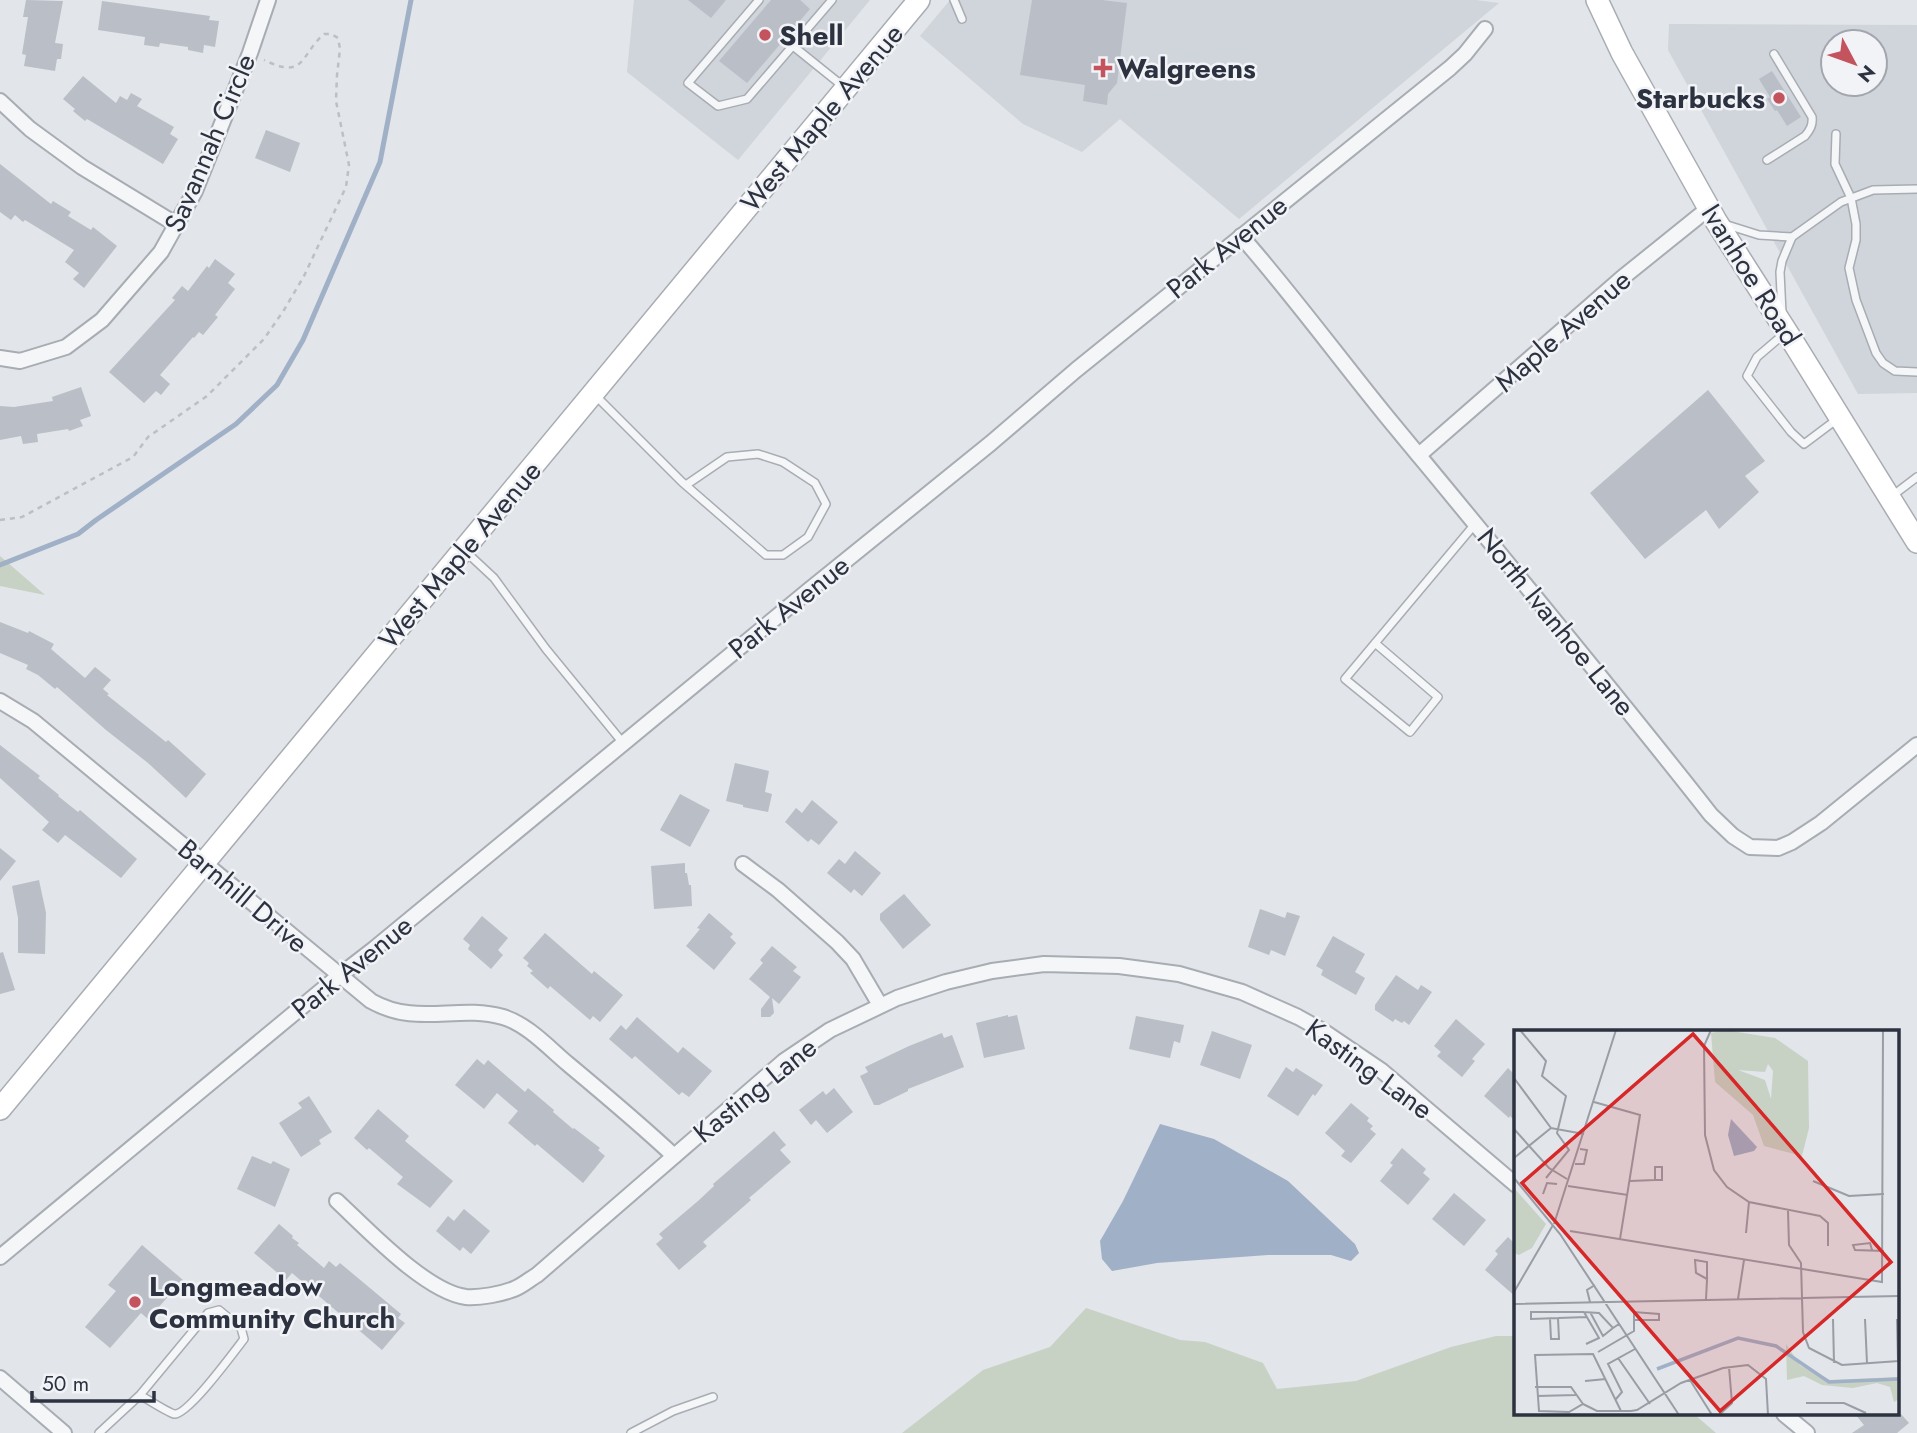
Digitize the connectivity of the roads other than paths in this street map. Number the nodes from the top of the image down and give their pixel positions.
1 (268, 0) edge
2 (759, 0) edge
3 (832, 0) edge
4 (919, 0) edge
5 (954, 0) edge
6 (1597, 0) edge
7 (962, 19) dead end
8 (1485, 29) dead end
9 (793, 46) junction
10 (1774, 54) dead end
11 (846, 89) junction
12 (0, 101) edge
13 (1836, 134) dead end
14 (1767, 160) dead end
15 (1917, 189) edge
16 (1851, 198) junction
17 (1712, 215) junction
18 (177, 225) junction
19 (1241, 236) junction
20 (1792, 237) junction
21 (1784, 328) junction
22 (0, 358) edge
23 (1917, 372) edge
24 (594, 393) junction
25 (1840, 417) junction
26 (1419, 455) junction
27 (1917, 478) edge
28 (687, 485) junction
29 (1889, 498) junction
30 (1476, 524) junction
31 (1917, 542) edge
32 (464, 550) junction
33 (1375, 643) junction
34 (0, 701) edge
35 (624, 743) junction
36 (1917, 745) edge
37 (204, 864) junction
38 (743, 864) dead end
39 (339, 976) junction
40 (880, 1005) junction
41 (0, 1109) edge
42 (674, 1156) junction
43 (1514, 1183) edge
44 (337, 1201) dead end
45 (0, 1257) edge
46 (0, 1378) edge
47 (140, 1395) junction
48 (713, 1397) dead end
49 (1786, 1416) edge
50 (64, 1433) edge
51 (99, 1433) edge
52 (631, 1433) edge
53 (1807, 1433) edge

1 - 18 street, Savannah Circle
2 - 9 lane
3 - 9 lane
4 - 11 main road, West Maple Avenue
5 - 7 lane
6 - 17 main road, Ivanhoe Road
8 - 19 street, Park Avenue
9 - 11 lane
10 - 14 lane
11 - 24 main road, West Maple Avenue
12 - 18 street
13 - 16 lane
15 - 16 lane
16 - 20 lane
16 - 23 lane
17 - 20 lane
17 - 21 main road, Ivanhoe Road
17 - 26 street, Maple Avenue
18 - 22 street, Savannah Circle
19 - 26 street, North Ivanhoe Lane
19 - 35 street, Park Avenue
20 - 21 lane
21 - 25 main road, Ivanhoe Road
21 - 25 lane
24 - 28 lane
24 - 32 main road, West Maple Avenue
25 - 29 main road, Ivanhoe Road
26 - 30 street, North Ivanhoe Lane
27 - 29 lane
28 - 28 lane
29 - 31 main road, Ivanhoe Road
30 - 33 lane
30 - 36 street, North Ivanhoe Lane
32 - 35 lane
32 - 37 main road, West Maple Avenue
33 - 33 lane
34 - 37 street, Barnhill Drive
35 - 39 street, Park Avenue
37 - 39 street, Barnhill Drive
37 - 41 main road, West Maple Avenue
38 - 40 street
39 - 42 street, Barnhill Drive
39 - 45 street, Park Avenue
40 - 42 street, Kasting Lane
40 - 43 street, Kasting Lane
42 - 44 street, Kasting Lane
46 - 50 street
47 - 47 lane
47 - 51 lane
48 - 52 lane
49 - 53 street

